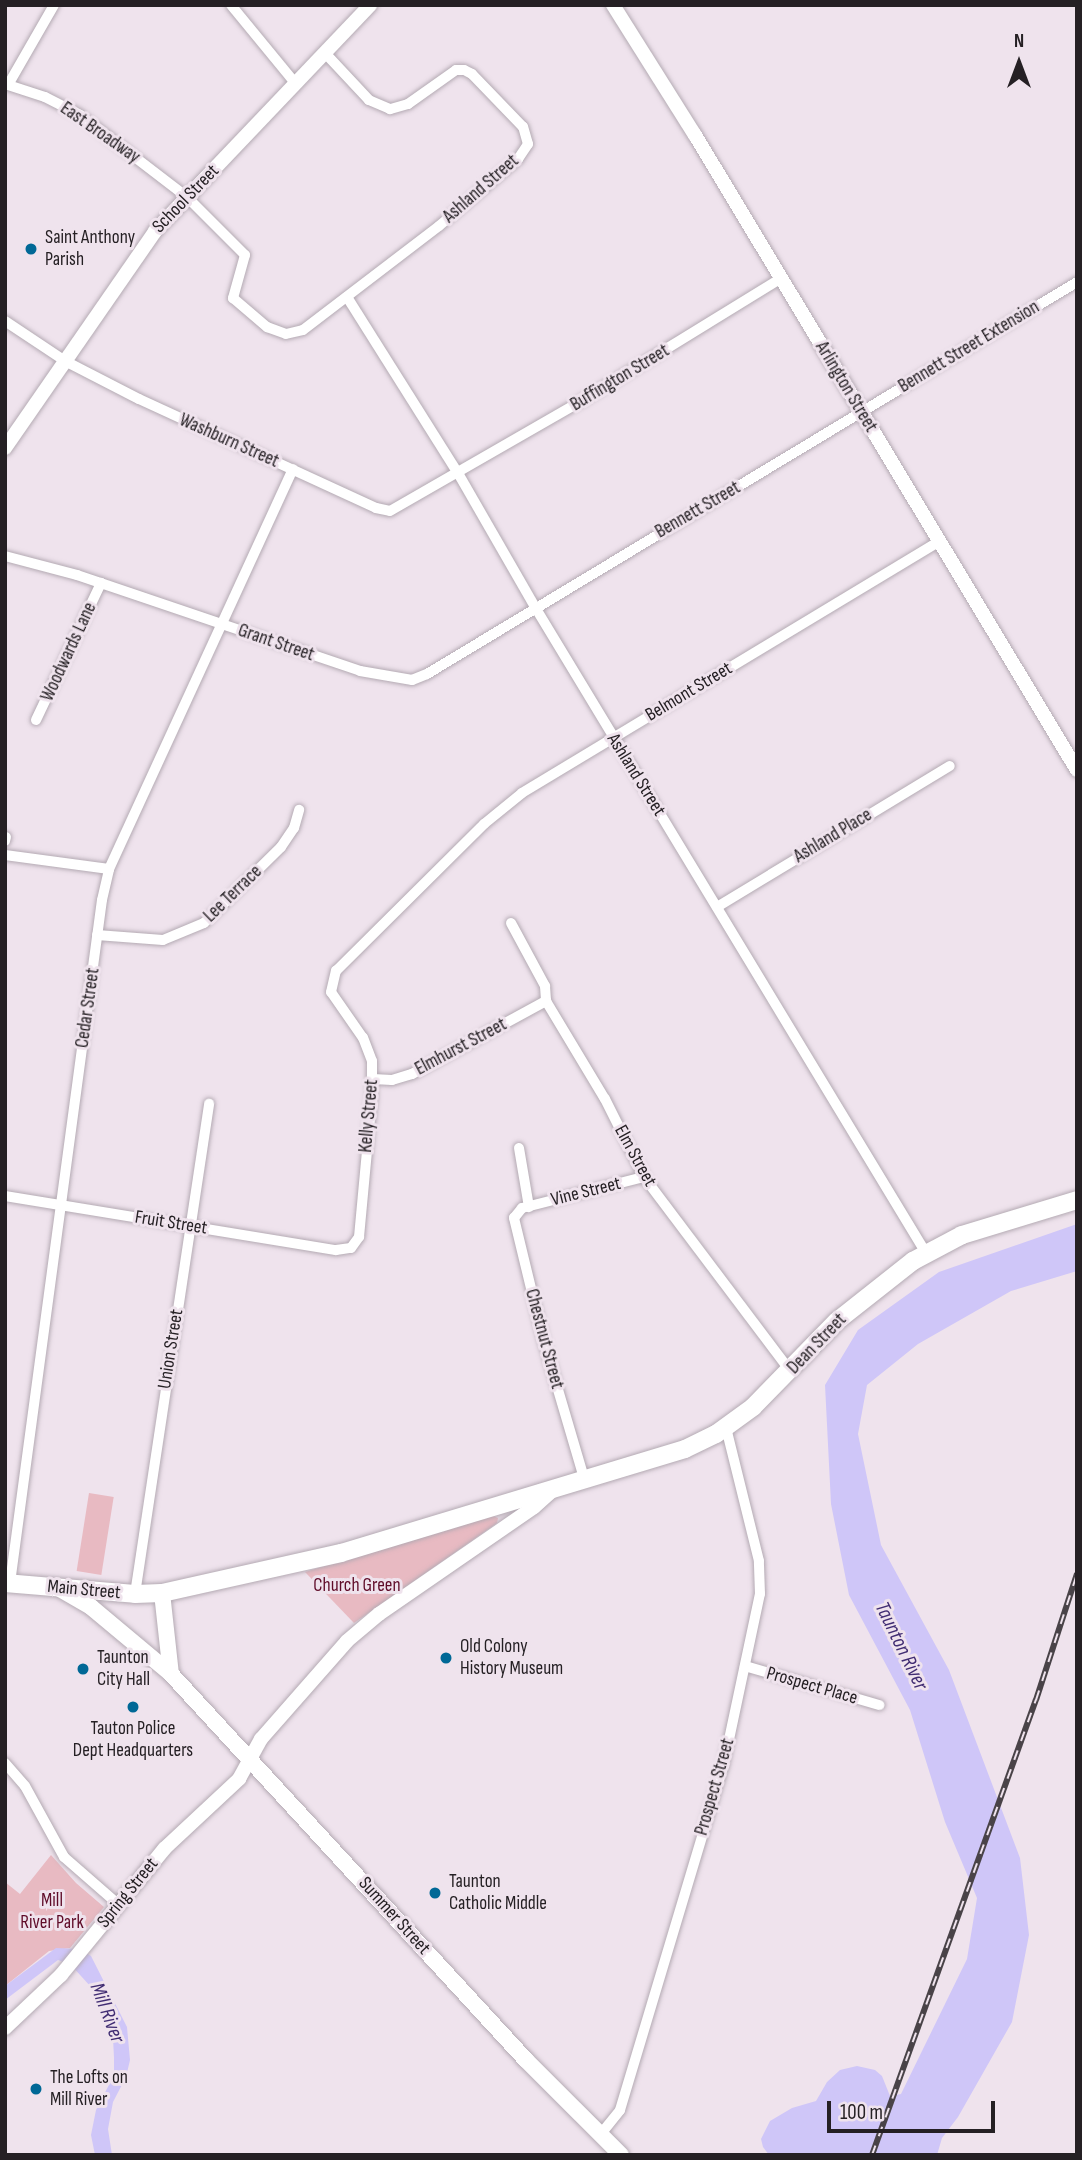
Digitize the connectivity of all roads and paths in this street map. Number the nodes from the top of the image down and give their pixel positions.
1 (54, 5) edge
2 (231, 5) edge
3 (370, 5) edge
4 (613, 5) edge
5 (325, 53) junction
6 (296, 83) junction
7 (7, 84) edge
8 (187, 197) junction
9 (780, 279) junction
10 (1077, 282) edge
11 (347, 297) junction
12 (5, 321) edge
13 (65, 360) junction
14 (860, 411) junction
15 (5, 448) edge
16 (293, 469) junction
17 (458, 473) junction
18 (940, 541) junction
19 (5, 556) edge
20 (101, 583) junction
21 (535, 607) junction
22 (222, 624) junction
23 (36, 720) dead end
24 (613, 737) junction
25 (950, 766) dead end
26 (1077, 769) edge
27 (299, 810) dead end
28 (5, 855) edge
29 (109, 869) junction
30 (717, 907) junction
31 (511, 923) dead end
32 (97, 935) junction
33 (332, 977) joint
34 (546, 1001) junction
35 (373, 1079) junction
36 (209, 1104) dead end
37 (519, 1148) dead end
38 (644, 1177) junction
39 (5, 1196) edge
40 (1077, 1200) edge
41 (62, 1205) junction
42 (528, 1207) junction
43 (190, 1226) junction
44 (336, 1250) joint
45 (926, 1253) junction
46 (790, 1371) junction
47 (726, 1428) junction
48 (584, 1478) junction
49 (557, 1486) junction
50 (8, 1583) edge
51 (56, 1587) junction
52 (162, 1593) junction
53 (135, 1594) junction
54 (166, 1631) junction
55 (132, 1642) junction
56 (745, 1666) junction
57 (171, 1675) junction
58 (879, 1705) dead end
59 (250, 1759) junction
60 (5, 1763) edge
61 (119, 1905) junction
62 (5, 2028) edge
63 (600, 2135) junction
64 (621, 2155) edge

1 - 7 street
2 - 6 street
3 - 5 street, School Street
4 - 9 street, Arlington Street
5 - 6 street, School Street
5 - 11 street, Ashland Street
6 - 8 street, School Street
7 - 8 street, East Broadway
8 - 11 street, Ashland Street
8 - 13 street, School Street
9 - 14 street, Arlington Street
9 - 17 street, Buffington Street
10 - 14 street, Bennett Street Extension
11 - 17 street, Ashland Street
12 - 13 street, Washburn Street
13 - 15 street, School Street
13 - 16 street, Washburn Street
14 - 18 street, Arlington Street
14 - 21 street, Bennett Street
16 - 17 street, Washburn Street
16 - 22 street, Cedar Street
17 - 21 street, Ashland Street
18 - 24 street, Belmont Street
18 - 26 street, Arlington Street
19 - 20 street, Grant Street
20 - 22 street, Grant Street
20 - 23 street, Woodwards Lane
21 - 22 street, Grant Street
21 - 24 street, Ashland Street
22 - 29 street, Cedar Street
24 - 30 street, Ashland Street
24 - 33 street, Belmont Street
25 - 30 street, Ashland Place
27 - 32 street, Lee Terrace
28 - 29 street
29 - 32 street, Cedar Street
30 - 45 street, Ashland Street
31 - 34 street, Elm Street
32 - 41 street, Cedar Street
33 - 35 street, Kelly Street
34 - 35 street, Elmhurst Street
34 - 38 street, Elm Street
35 - 44 street, Kelly Street
36 - 43 street, Union Street
37 - 42 street
38 - 42 street, Vine Street
38 - 46 street, Elm Street
39 - 41 street, Fruit Street
40 - 45 highway, Dean Street
41 - 43 street, Fruit Street
41 - 50 street, Cedar Street
42 - 48 street, Chestnut Street
43 - 44 street, Fruit Street
43 - 53 street, Union Street
45 - 46 highway, Dean Street
46 - 47 highway, Dean Street
47 - 48 highway, Dean Street
47 - 56 street, Prospect Street
48 - 49 highway, Dean Street
49 - 52 highway
49 - 59 street
50 - 51 highway, Main Street
51 - 53 highway, Main Street
51 - 55 main road, Summer Street
52 - 53 highway, Main Street
52 - 54 main road
54 - 55 main road
54 - 57 main road
55 - 57 main road, Summer Street
56 - 58 street, Prospect Place
56 - 63 street, Prospect Street
57 - 59 main road, Summer Street
59 - 61 street, Spring Street
59 - 63 main road, Summer Street
60 - 61 street
61 - 62 street, Spring Street
63 - 64 main road, Summer Street

